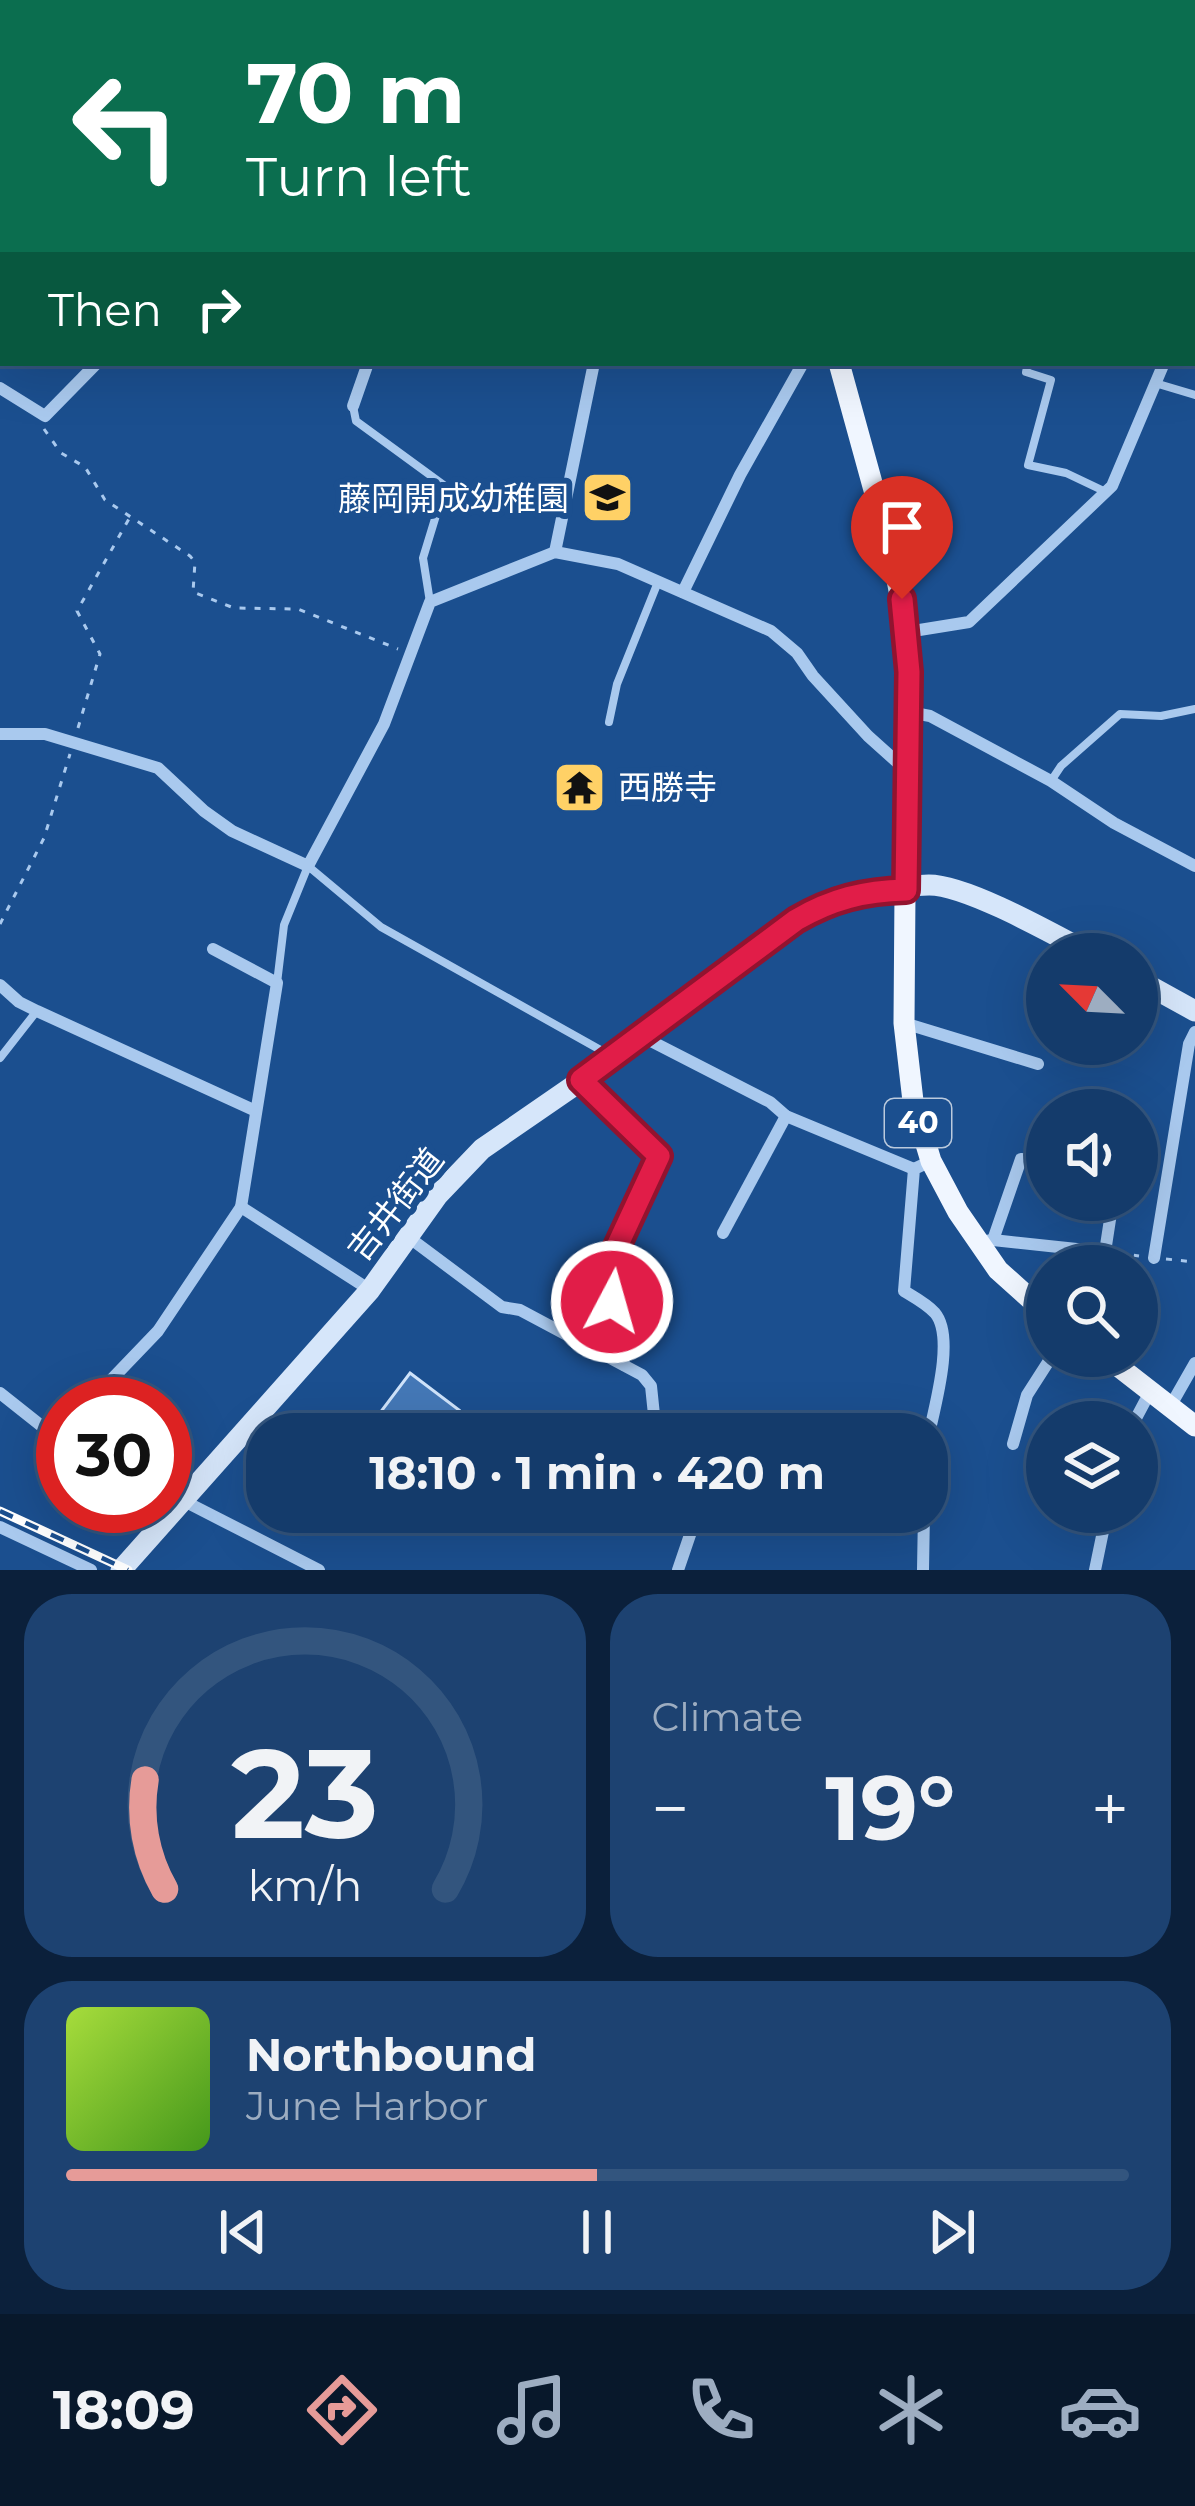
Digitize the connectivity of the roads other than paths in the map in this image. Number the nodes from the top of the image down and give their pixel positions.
1 (94, 366) edge
2 (367, 366) edge
3 (593, 366) edge
4 (801, 366) edge
5 (840, 366) edge
6 (1027, 366) edge
7 (1162, 366) edge
8 (1154, 383) junction
9 (0, 388) edge
10 (1195, 395) edge
11 (353, 406) joint
12 (1106, 492) junction
13 (555, 552) junction
14 (658, 581) junction
15 (683, 592) junction
16 (430, 602) junction
17 (907, 632) junction
18 (1195, 709) edge
19 (909, 712) junction
20 (609, 722) dead end
21 (0, 734) edge
22 (908, 772) junction
23 (1051, 781) junction
24 (308, 866) junction
25 (1195, 866) edge
26 (906, 890) junction
27 (1049, 933) edge
28 (1026, 935) edge
29 (213, 949) dead end
30 (277, 983) junction
31 (0, 985) edge
32 (1158, 991) edge
33 (1158, 1005) edge
34 (37, 1011) junction
35 (1195, 1011) edge
36 (904, 1023) junction
37 (1195, 1028) edge
38 (641, 1036) junction
39 (0, 1058) edge
40 (614, 1058) junction
41 (1026, 1060) edge
42 (581, 1080) junction
43 (256, 1111) junction
44 (786, 1116) junction
45 (1026, 1159) edge
46 (922, 1165) junction
47 (241, 1207) junction
48 (1110, 1221) edge
49 (723, 1233) dead end
50 (407, 1236) junction
51 (986, 1241) junction
52 (1156, 1245) edge
53 (370, 1290) junction
54 (1026, 1295) edge
55 (1195, 1364) edge
56 (625, 1365) junction
57 (114, 1377) edge
58 (1039, 1377) edge
59 (1135, 1377) edge
60 (1151, 1389) junction
61 (0, 1393) edge
62 (1145, 1401) edge
63 (1171, 1406) junction
64 (654, 1413) edge
65 (933, 1413) edge
66 (36, 1418) edge
67 (1195, 1426) edge
68 (1013, 1444) dead end
69 (192, 1492) edge
70 (192, 1505) edge
71 (0, 1527) edge
72 (155, 1533) edge
73 (691, 1533) edge
74 (924, 1533) edge
75 (1103, 1533) edge
76 (91, 1570) edge
77 (121, 1570) edge
78 (319, 1570) edge
79 (679, 1570) edge
80 (923, 1570) edge
81 (1095, 1570) edge

1 - 9 street
2 - 11 street
3 - 13 street
4 - 15 street
5 - 17 main road, 40
6 - 12 lane
7 - 8 street
8 - 10 lane
8 - 12 street
11 - 16 lane
12 - 17 street
13 - 14 street
13 - 16 street
14 - 15 street
14 - 20 lane
15 - 22 street
16 - 24 street
17 - 19 main road, 40
18 - 23 lane
19 - 22 main road, 40
19 - 23 street
21 - 24 street
22 - 26 main road, 40
23 - 25 street
24 - 30 lane
24 - 40 lane
26 - 27 main road
26 - 28 main road
26 - 36 main road, 40
26 - 38 main road, 吉井街道
29 - 30 street
30 - 43 street
31 - 34 street
32 - 35 main road
33 - 37 main road
34 - 39 lane
34 - 43 street
36 - 41 street
36 - 46 main road, 40
37 - 52 street
38 - 40 main road, 吉井街道
38 - 44 street
40 - 42 main road, 吉井街道
42 - 50 main road, 吉井街道
42 - 56 street
43 - 47 street
44 - 46 street
44 - 49 street
45 - 51 street
46 - 51 main road, 40
46 - 65 street
47 - 53 street
47 - 57 street
48 - 51 street
50 - 53 main road, 吉井街道
50 - 56 street
51 - 54 main road, 40
53 - 69 main road, 吉井街道
55 - 63 street
56 - 64 street
58 - 68 street
59 - 60 main road
60 - 62 street
60 - 63 main road
61 - 66 street
63 - 67 main road
70 - 78 street
71 - 76 street
72 - 77 main road, 吉井街道
73 - 79 street
74 - 80 street
75 - 81 street

